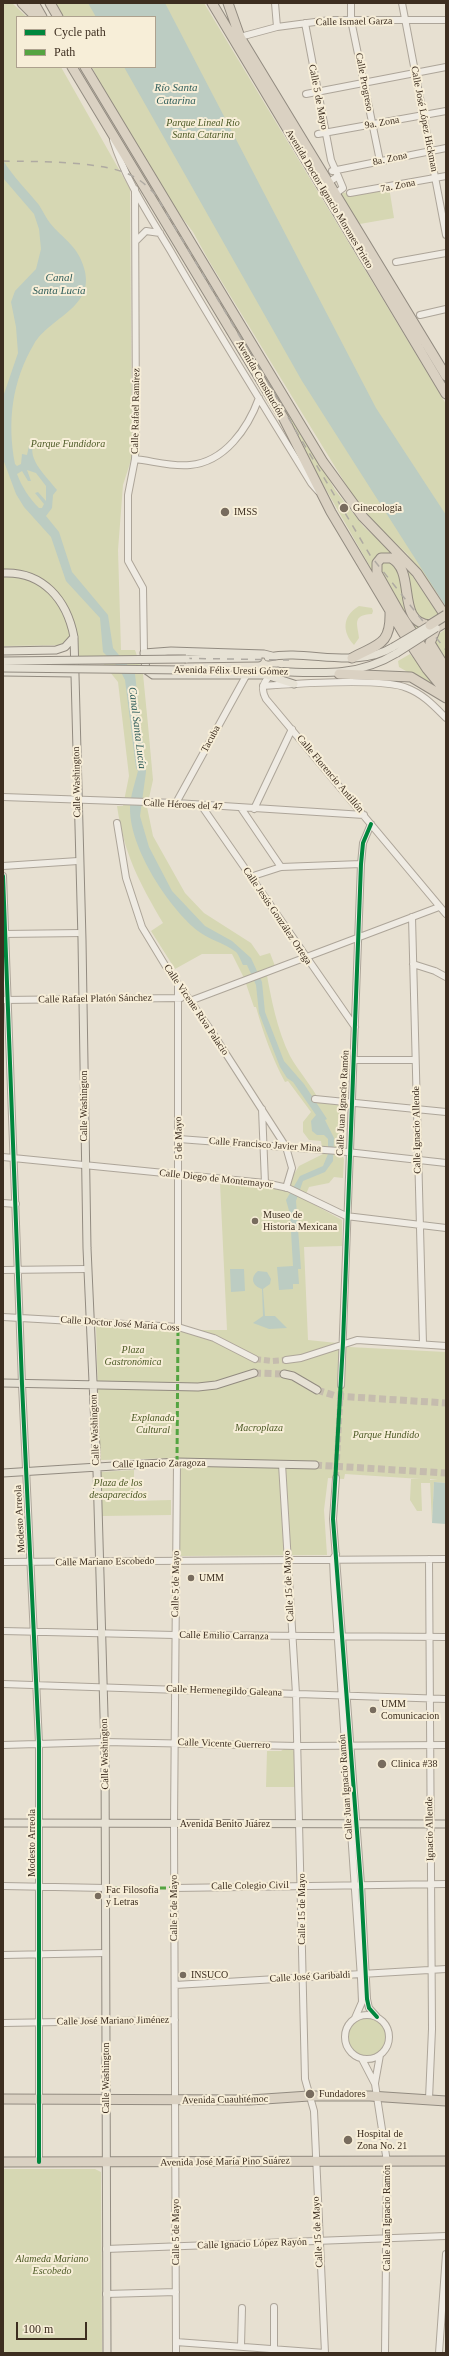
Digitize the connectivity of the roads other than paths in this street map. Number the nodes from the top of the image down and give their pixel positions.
1 (22, 3) edge
2 (31, 3) edge
3 (50, 3) edge
4 (213, 3) edge
5 (228, 3) edge
6 (275, 3) edge
7 (351, 3) edge
8 (402, 3) edge
9 (37, 12) edge
10 (57, 16) edge
11 (351, 20) junction
12 (446, 20) edge
13 (404, 21) junction
14 (305, 23) junction
15 (235, 25) junction
16 (277, 27) junction
17 (240, 36) junction
18 (446, 67) edge
19 (73, 68) edge
20 (86, 68) edge
21 (416, 73) junction
22 (90, 76) junction
23 (364, 82) junction
24 (317, 92) junction
25 (306, 94) dead end
26 (446, 111) edge
27 (424, 116) junction
28 (372, 125) junction
29 (110, 129) junction
30 (325, 133) junction
31 (318, 134) dead end
32 (446, 148) edge
33 (431, 151) junction
34 (129, 161) junction
35 (380, 161) junction
36 (335, 173) junction
37 (446, 176) edge
38 (436, 178) junction
39 (328, 183) junction
40 (135, 189) junction
41 (350, 193) dead end
42 (335, 194) junction
43 (160, 233) junction
44 (446, 235) edge
45 (136, 240) junction
46 (446, 253) edge
47 (396, 262) dead end
48 (213, 300) junction
49 (446, 308) edge
50 (420, 315) dead end
51 (260, 358) junction
52 (446, 376) edge
53 (446, 394) edge
54 (259, 398) junction
55 (135, 459) junction
56 (322, 495) junction
57 (3, 573) edge
58 (390, 611) junction
59 (446, 616) edge
60 (446, 622) edge
61 (433, 627) junction
62 (74, 637) junction
63 (56, 650) junction
64 (395, 650) junction
65 (3, 651) edge
66 (144, 653) junction
67 (272, 656) junction
68 (352, 658) junction
69 (4, 660) edge
70 (3, 668) edge
71 (446, 669) edge
72 (3, 672) edge
73 (57, 673) junction
74 (75, 673) junction
75 (247, 674) junction
76 (267, 674) junction
77 (339, 674) junction
78 (446, 683) edge
79 (294, 684) junction
80 (263, 686) junction
81 (446, 692) edge
82 (446, 698) edge
83 (446, 718) edge
84 (292, 728) junction
85 (3, 797) edge
86 (77, 799) junction
87 (176, 803) junction
88 (201, 805) junction
89 (241, 808) junction
90 (254, 809) junction
91 (364, 815) junction
92 (117, 824) dead end
93 (371, 824) junction
94 (78, 861) junction
95 (360, 864) junction
96 (3, 866) edge
97 (281, 867) junction
98 (3, 876) edge
99 (250, 877) junction
100 (439, 907) junction
101 (446, 914) edge
102 (412, 917) junction
103 (82, 933) junction
104 (4, 934) edge
105 (357, 936) junction
106 (305, 958) junction
107 (413, 964) junction
108 (446, 978) edge
109 (178, 984) junction
110 (178, 998) junction
111 (188, 999) junction
112 (6, 1000) edge
113 (82, 1000) junction
114 (355, 1027) junction
115 (354, 1060) junction
116 (415, 1060) junction
117 (315, 1099) dead end
118 (351, 1102) junction
119 (262, 1108) junction
120 (417, 1110) junction
121 (446, 1112) edge
122 (179, 1139) junction
123 (264, 1145) junction
124 (286, 1147) junction
125 (349, 1152) junction
126 (3, 1157) edge
127 (14, 1158) junction
128 (418, 1160) junction
129 (446, 1163) edge
130 (84, 1165) junction
131 (179, 1174) junction
132 (265, 1183) junction
133 (288, 1188) junction
134 (3, 1203) edge
135 (16, 1204) junction
136 (346, 1216) junction
137 (420, 1226) junction
138 (446, 1228) edge
139 (18, 1269) junction
140 (3, 1270) edge
141 (88, 1270) junction
142 (3, 1317) edge
143 (20, 1318) junction
144 (90, 1321) junction
145 (178, 1327) junction
146 (343, 1343) junction
147 (423, 1344) junction
148 (446, 1346) edge
149 (254, 1359) tunnel mouth
150 (286, 1360) tunnel mouth
151 (254, 1373) tunnel mouth
152 (284, 1374) tunnel mouth
153 (3, 1383) edge
154 (22, 1384) junction
155 (94, 1385) junction
156 (341, 1385) tunnel mouth
157 (317, 1390) tunnel mouth
158 (177, 1462) junction
159 (282, 1464) junction
160 (315, 1465) tunnel mouth
161 (97, 1466) junction
162 (26, 1472) junction
163 (3, 1473) edge
164 (336, 1478) tunnel mouth
165 (336, 1557) junction
166 (429, 1559) junction
167 (446, 1559) edge
168 (288, 1560) junction
169 (177, 1561) junction
170 (3, 1562) edge
171 (30, 1562) junction
172 (100, 1562) junction
173 (3, 1631) edge
174 (33, 1632) junction
175 (101, 1633) junction
176 (175, 1635) junction
177 (340, 1636) junction
178 (430, 1636) junction
179 (292, 1637) junction
180 (446, 1637) edge
181 (3, 1684) edge
182 (36, 1684) junction
183 (103, 1687) junction
184 (174, 1690) junction
185 (296, 1694) junction
186 (345, 1696) junction
187 (430, 1698) junction
188 (446, 1699) edge
189 (105, 1742) junction
190 (39, 1743) junction
191 (175, 1743) junction
192 (430, 1744) junction
193 (3, 1745) edge
194 (348, 1745) junction
195 (446, 1745) edge
196 (298, 1746) junction
197 (3, 1823) edge
198 (40, 1824) junction
199 (107, 1824) junction
200 (174, 1824) junction
201 (300, 1824) junction
202 (430, 1824) junction
203 (446, 1824) edge
204 (354, 1825) junction
205 (358, 1884) junction
206 (431, 1884) junction
207 (446, 1884) edge
208 (302, 1885) junction
209 (3, 1886) edge
210 (40, 1887) junction
211 (106, 1888) junction
212 (174, 1888) junction
213 (106, 1953) junction
214 (3, 1955) edge
215 (40, 1955) junction
216 (430, 1969) junction
217 (446, 1969) edge
218 (364, 1974) junction
219 (303, 1978) junction
220 (174, 1985) junction
221 (377, 2017) junction
222 (355, 2018) junction
223 (175, 2020) junction
224 (106, 2021) junction
225 (3, 2022) edge
226 (39, 2022) junction
227 (380, 2056) junction
228 (362, 2059) junction
229 (375, 2084) junction
230 (309, 2096) junction
231 (377, 2096) junction
232 (3, 2098) edge
233 (39, 2099) junction
234 (429, 2099) junction
235 (106, 2100) junction
236 (175, 2100) junction
237 (446, 2100) edge
238 (315, 2161) junction
239 (446, 2161) edge
240 (3, 2162) edge
241 (39, 2162) junction
242 (175, 2162) junction
243 (387, 2162) junction
244 (107, 2163) junction
245 (446, 2236) edge
246 (387, 2240) junction
247 (318, 2242) junction
248 (176, 2247) junction
249 (106, 2249) junction
250 (446, 2254) edge
251 (176, 2292) junction
252 (106, 2294) junction
253 (274, 2307) dead end
254 (242, 2308) dead end
255 (176, 2342) junction
256 (241, 2346) junction
257 (274, 2351) edge
258 (107, 2353) edge
259 (176, 2353) edge
260 (325, 2353) edge
261 (385, 2353) edge
262 (439, 2353) edge

1 - 9 highway
2 - 9 highway
3 - 10 highway
4 - 15 highway
4 - 53 highway, Avenida Doctor Ignacio Morones Prieto
5 - 15 highway, Avenida Doctor Ignacio Morones Prieto
6 - 16 street
7 - 11 street, Calle Progreso
8 - 13 street, Calle José López Hickman
11 - 13 street, Calle Ismael Garza
11 - 14 street, Calle Ismael Garza
11 - 23 street, Calle Progreso
12 - 13 street, Calle Ismael Garza
13 - 21 street, Calle José López Hickman
14 - 16 street, Calle Ismael Garza
14 - 24 street, Calle 5 de Mayo
15 - 17 highway, Avenida Doctor Ignacio Morones Prieto
16 - 17 street, Calle Ismael Garza
17 - 39 highway, Avenida Doctor Ignacio Morones Prieto
18 - 21 street
19 - 29 highway, Avenida Constitución
20 - 22 highway, Avenida Constitución
21 - 23 street
21 - 27 street, Calle José López Hickman
22 - 34 highway
22 - 51 highway, Avenida Constitución
23 - 24 street
23 - 28 street, Calle Progreso
24 - 25 street
24 - 30 street, Calle 5 de Mayo
26 - 27 street, 9a. Zona
27 - 28 street, 9a. Zona
27 - 33 street, Calle José López Hickman
28 - 30 street, 9a. Zona
28 - 35 street, Calle Progreso
29 - 34 highway, Avenida Constitución
29 - 40 street
30 - 31 street, 9a. Zona
30 - 36 street, Calle 5 de Mayo
32 - 33 street, 8a. Zona
33 - 35 street, 8a. Zona
33 - 38 street, Calle José López Hickman
34 - 48 highway, Avenida Constitución
35 - 36 street, 8a. Zona
36 - 39 street
36 - 42 street, Calle 5 de Mayo
37 - 38 street, 7a. Zona
38 - 41 street, 7a. Zona
38 - 44 street, Calle José López Hickman
39 - 42 highway, Avenida Doctor Ignacio Morones Prieto
40 - 43 street
40 - 45 street, Calle Rafael Ramírez
42 - 52 highway, Avenida Doctor Ignacio Morones Prieto
43 - 45 street
43 - 54 street
45 - 55 street, Calle Rafael Ramírez
46 - 47 street
48 - 51 highway
48 - 56 highway, Avenida Constitución
49 - 50 street
51 - 59 highway, Avenida Constitución
54 - 55 street
54 - 56 street
55 - 66 street, Calle Rafael Ramírez
56 - 58 highway, Avenida Constitución
57 - 62 main road, Calle Washington
58 - 68 highway
58 - 81 highway, Avenida Constitución
59 - 61 highway, Avenida Félix Uresti Gómez, bridge
60 - 61 highway, Avenida Félix Uresti Gómez
61 - 64 main road, Avenida Félix Uresti Gómez, bridge
61 - 71 highway
61 - 78 highway
62 - 63 main road
62 - 74 main road, Calle Washington
63 - 65 main road
63 - 73 main road
64 - 68 main road, Avenida Félix Uresti Gómez
64 - 77 main road, Avenida Félix Uresti Gómez
66 - 67 main road
66 - 75 main road
67 - 68 main road, Avenida Félix Uresti Gómez
67 - 69 main road, Avenida Félix Uresti Gómez, bridge
70 - 76 main road, Avenida Félix Uresti Gómez, bridge
72 - 73 main road
73 - 74 main road
74 - 86 main road, Calle Washington
75 - 76 main road
75 - 87 street, Tacuba
76 - 77 main road, Avenida Félix Uresti Gómez
76 - 79 main road
76 - 80 street
77 - 82 highway
79 - 80 street
79 - 83 street
80 - 84 street, Calle Florencio Antillón
84 - 90 street
84 - 91 street, Calle Florencio Antillón
85 - 86 street, Calle Héroes del 47
86 - 87 street, Calle Héroes del 47
86 - 94 main road, Calle Washington
87 - 88 street, Calle Héroes del 47
88 - 89 street, Calle Héroes del 47
88 - 99 street, Calle Jesús González Ortega
89 - 90 street, Calle Héroes del 47
89 - 97 street
90 - 91 street, Calle Héroes del 47
91 - 93 street, Calle Florencio Antillón
92 - 109 street, Calle Vicente Riva Palacio
93 - 95 street, Calle Juan Ignacio Ramón
93 - 100 street, Calle Florencio Antillón
94 - 96 street
94 - 103 main road, Calle Washington
95 - 97 street
95 - 105 street, Calle Juan Ignacio Ramón
97 - 99 street
98 - 104 street, Modesto Arreola
99 - 106 street, Calle Jesús González Ortega
100 - 101 street, Calle Florencio Antillón
100 - 102 street, Calle Rafael Platón Sánchez
102 - 105 street, Calle Rafael Platón Sánchez
102 - 107 street, Calle Ignacio Allende
103 - 104 street
103 - 113 main road, Calle Washington
104 - 112 street, Modesto Arreola
105 - 106 street, Calle Rafael Platón Sánchez
105 - 114 street, Calle Juan Ignacio Ramón
106 - 111 street, Calle Rafael Platón Sánchez
106 - 114 street, Calle Jesús González Ortega
107 - 108 street
107 - 116 street, Calle Ignacio Allende
109 - 110 street
109 - 111 street, Calle Vicente Riva Palacio
110 - 111 street, Calle Rafael Platón Sánchez
110 - 113 street, Calle Rafael Platón Sánchez
110 - 122 street, 5 de Mayo
111 - 119 street, Calle Vicente Riva Palacio
112 - 113 street, Calle Rafael Platón Sánchez
112 - 127 street, Modesto Arreola
113 - 130 main road, Calle Washington
114 - 115 street, Calle Juan Ignacio Ramón
115 - 116 street
115 - 118 street, Calle Juan Ignacio Ramón
116 - 120 street, Calle Ignacio Allende
117 - 118 street
118 - 120 street
118 - 125 street, Calle Juan Ignacio Ramón
119 - 123 street
119 - 124 street, Calle Vicente Riva Palacio
120 - 121 street
120 - 128 street, Calle Ignacio Allende
122 - 123 street, Calle Francisco Javier Mina
122 - 131 street, 5 de Mayo
123 - 124 street, Calle Francisco Javier Mina
123 - 132 street
124 - 125 street, Calle Francisco Javier Mina
124 - 133 street, Calle Vicente Riva Palacio
125 - 128 street, Calle Francisco Javier Mina
125 - 136 street, Calle Juan Ignacio Ramón
126 - 127 street, Calle Diego de Montemayor
127 - 130 street, Calle Diego de Montemayor
127 - 135 street, Modesto Arreola
128 - 129 street, Calle Francisco Javier Mina
128 - 137 street, Calle Ignacio Allende
130 - 131 street, Calle Diego de Montemayor
130 - 141 main road, Calle Washington
131 - 132 street, Calle Diego de Montemayor
131 - 145 street, 5 de Mayo
132 - 133 street, Calle Diego de Montemayor
133 - 136 street, Calle Diego de Montemayor
134 - 135 street
135 - 139 street, Modesto Arreola
136 - 137 street, Calle Diego de Montemayor
136 - 146 street, Calle Juan Ignacio Ramón
137 - 138 street, Calle Diego de Montemayor
137 - 147 street, Calle Ignacio Allende
139 - 140 street
139 - 141 street
139 - 143 street, Modesto Arreola
141 - 144 main road, Calle Washington
142 - 143 street, Calle Doctor José María Coss
143 - 144 street, Calle Doctor José María Coss
143 - 154 street, Modesto Arreola
144 - 145 street, Calle Doctor José María Coss
144 - 155 main road, Calle Washington
145 - 149 street, Calle Doctor José María Coss
146 - 147 street
146 - 150 street
146 - 156 street, Calle Juan Ignacio Ramón
147 - 148 street
151 - 155 main road
152 - 157 main road
153 - 154 main road
154 - 155 main road
154 - 162 street, Modesto Arreola
155 - 161 main road, Calle Washington
158 - 159 main road, Calle Ignacio Zaragoza
158 - 161 main road, Calle Ignacio Zaragoza
158 - 169 street, Calle 5 de Mayo
159 - 160 main road, Calle Ignacio Zaragoza
159 - 168 street, Calle 15 de Mayo
161 - 162 main road, Calle Ignacio Zaragoza
161 - 172 main road, Calle Washington
162 - 163 main road, Calle Ignacio Zaragoza
162 - 171 street, Modesto Arreola
164 - 165 street, Calle Juan Ignacio Ramón
165 - 166 street, Calle Mariano Escobedo
165 - 168 street, Calle Mariano Escobedo
165 - 177 street, Calle Juan Ignacio Ramón
166 - 167 street, Calle Mariano Escobedo
166 - 178 street, Ignacio Allende
168 - 169 street, Calle Mariano Escobedo
168 - 179 street, Calle 15 de Mayo
169 - 172 street, Calle Mariano Escobedo
169 - 176 street, Calle 5 de Mayo
170 - 171 street, Calle Mariano Escobedo
171 - 172 street, Calle Mariano Escobedo
171 - 174 street, Modesto Arreola
172 - 175 main road, Calle Washington
173 - 174 street, Calle Emilio Carranza
174 - 175 street, Calle Emilio Carranza
174 - 182 street, Modesto Arreola
175 - 176 street, Calle Emilio Carranza
175 - 183 main road, Calle Washington
176 - 179 street, Calle Emilio Carranza
176 - 184 street, Calle 5 de Mayo
177 - 178 street, Calle Emilio Carranza
177 - 179 street, Calle Emilio Carranza
177 - 186 street, Calle Juan Ignacio Ramón
178 - 180 street, Calle Emilio Carranza
178 - 187 street, Ignacio Allende
179 - 185 street, Calle 15 de Mayo
181 - 182 street, Calle Hermenegildo Galeana
182 - 183 street, Calle Hermenegildo Galeana
182 - 190 street, Modesto Arreola
183 - 184 street, Calle Hermenegildo Galeana
183 - 189 main road, Calle Washington
184 - 185 street, Calle Hermenegildo Galeana
184 - 191 street, Calle 5 de Mayo
185 - 186 street, Calle Hermenegildo Galeana
185 - 196 street, Calle 15 de Mayo
186 - 187 street, Calle Hermenegildo Galeana
186 - 194 street, Calle Juan Ignacio Ramón
187 - 188 street, Calle Hermenegildo Galeana
187 - 192 street, Ignacio Allende
189 - 190 street, Calle Vicente Guerrero
189 - 191 street, Calle Vicente Guerrero
189 - 199 main road, Calle Washington
190 - 193 street, Calle Vicente Guerrero
190 - 198 street, Modesto Arreola
191 - 196 street, Calle Vicente Guerrero
191 - 200 street, Calle 5 de Mayo
192 - 194 street, Calle Vicente Guerrero
192 - 195 street, Calle Vicente Guerrero
192 - 202 street, Ignacio Allende
194 - 196 street, Calle Vicente Guerrero
194 - 204 street, Calle Juan Ignacio Ramón
196 - 201 street, Calle 15 de Mayo
197 - 198 main road, Avenida Benito Juárez
198 - 199 main road, Avenida Benito Juárez
198 - 210 street, Modesto Arreola
199 - 200 main road, Avenida Benito Juárez
199 - 211 main road, Calle Washington
200 - 201 main road, Avenida Benito Juárez
200 - 212 street, Calle 5 de Mayo
201 - 204 main road, Avenida Benito Juárez
201 - 208 street, Calle 15 de Mayo
202 - 203 main road, Avenida Benito Juárez
202 - 204 main road, Avenida Benito Juárez
202 - 206 street, Ignacio Allende
204 - 205 street, Calle Juan Ignacio Ramón
205 - 206 street, Calle Colegio Civil
205 - 208 street, Calle Colegio Civil
205 - 218 street, Calle Juan Ignacio Ramón
206 - 207 street, Calle Colegio Civil
206 - 216 street, Ignacio Allende
208 - 212 street, Calle Colegio Civil
208 - 219 street, Calle 15 de Mayo
209 - 210 street
210 - 211 street
210 - 215 street, Modesto Arreola
211 - 213 main road, Calle Washington
212 - 220 street, Calle 5 de Mayo
213 - 215 street
213 - 224 main road, Calle Washington
214 - 215 street
215 - 226 street, Modesto Arreola
216 - 217 street, Calle José Garibaldi
216 - 218 street, Calle José Garibaldi
216 - 234 street, Ignacio Allende
218 - 219 street, Calle José Garibaldi
218 - 221 street, Calle Juan Ignacio Ramón
218 - 222 street, Calle Juan Ignacio Ramón
219 - 220 street, Calle José Garibaldi
219 - 230 street, Calle 15 de Mayo
220 - 223 street, Calle 5 de Mayo
221 - 222 street
221 - 227 street
222 - 228 street
223 - 224 street, Calle José Mariano Jiménez
223 - 236 street, Calle 5 de Mayo
224 - 226 street, Calle José Mariano Jiménez
224 - 235 main road, Calle Washington
225 - 226 street, Calle José Mariano Jiménez
226 - 233 street, Modesto Arreola
227 - 228 street
227 - 229 street, Calle Juan Ignacio Ramón
228 - 229 street, Calle Juan Ignacio Ramón
229 - 231 street, Calle Juan Ignacio Ramón
230 - 231 highway, Avenida Cuauhtémoc
230 - 236 highway, Avenida Cuauhtémoc
230 - 238 street, Calle 15 de Mayo
231 - 234 highway, Avenida Cuauhtémoc
231 - 243 street, Calle Juan Ignacio Ramón
232 - 233 highway, Avenida Cuauhtémoc
233 - 235 highway, Avenida Cuauhtémoc
233 - 241 street, Modesto Arreola
234 - 237 highway, Avenida Cuauhtémoc
235 - 236 highway, Avenida Cuauhtémoc
235 - 244 main road, Calle Washington
236 - 242 street, Calle 5 de Mayo
238 - 242 highway, Avenida José María Pino Suárez
238 - 243 highway, Avenida José María Pino Suárez
238 - 247 street, Calle 15 de Mayo
239 - 243 highway, Avenida José María Pino Suárez
240 - 241 highway, Avenida José María Pino Suárez
241 - 244 highway, Avenida José María Pino Suárez
242 - 244 highway, Avenida José María Pino Suárez
242 - 248 street, Calle 5 de Mayo
243 - 246 street, Calle Juan Ignacio Ramón
244 - 249 main road, Calle Washington
245 - 246 street, Calle Ignacio López Rayón
246 - 247 street, Calle Ignacio López Rayón
246 - 261 street, Calle Juan Ignacio Ramón
247 - 248 street, Calle Ignacio López Rayón
247 - 260 street, Calle 15 de Mayo
248 - 249 street, Calle Ignacio López Rayón
248 - 251 street, Calle 5 de Mayo
249 - 252 main road, Calle Washington
250 - 262 street
251 - 252 street
251 - 255 street, Calle 5 de Mayo
252 - 258 main road, Calle Washington
253 - 257 street
254 - 256 street
255 - 256 street
255 - 259 street, Calle 5 de Mayo
256 - 257 street
257 - 260 street

